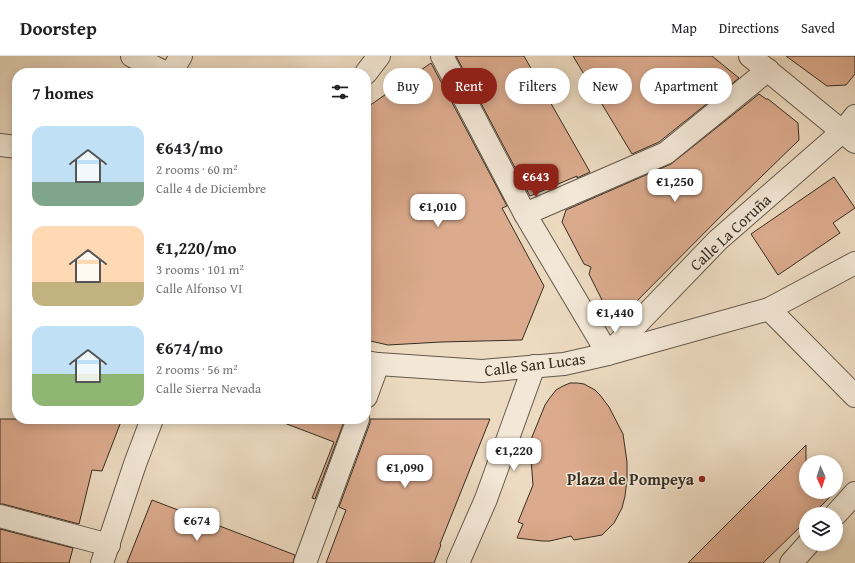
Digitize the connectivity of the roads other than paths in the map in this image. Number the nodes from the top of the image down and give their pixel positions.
1 (132, 56) edge
2 (181, 56) edge
3 (379, 56) edge
4 (442, 56) edge
5 (750, 56) edge
6 (156, 68) edge
7 (174, 68) edge
8 (370, 68) edge
9 (768, 70) junction
10 (851, 130) edge
11 (0, 144) edge
12 (12, 146) edge
13 (525, 214) junction
14 (855, 263) edge
15 (769, 309) junction
16 (608, 354) junction
17 (372, 363) edge
18 (534, 366) junction
19 (855, 396) edge
20 (150, 424) edge
21 (356, 424) edge
22 (855, 493) edge
23 (842, 507) edge
24 (0, 516) edge
25 (802, 551) edge
26 (105, 554) edge
27 (305, 563) edge
28 (458, 563) edge
29 (791, 563) edge

1 - 6 street
2 - 7 street
3 - 8 street
4 - 13 street
5 - 9 street
9 - 10 street
9 - 13 street
10 - 16 street, Calle La Coruña
11 - 12 street
13 - 16 street
14 - 15 street, Calle San Lucas
15 - 16 street, Calle San Lucas
15 - 19 street
16 - 18 street, Calle San Lucas
17 - 18 street, Calle San Lucas
18 - 28 street
20 - 26 street
21 - 27 street
22 - 23 street
24 - 26 street
25 - 29 street

